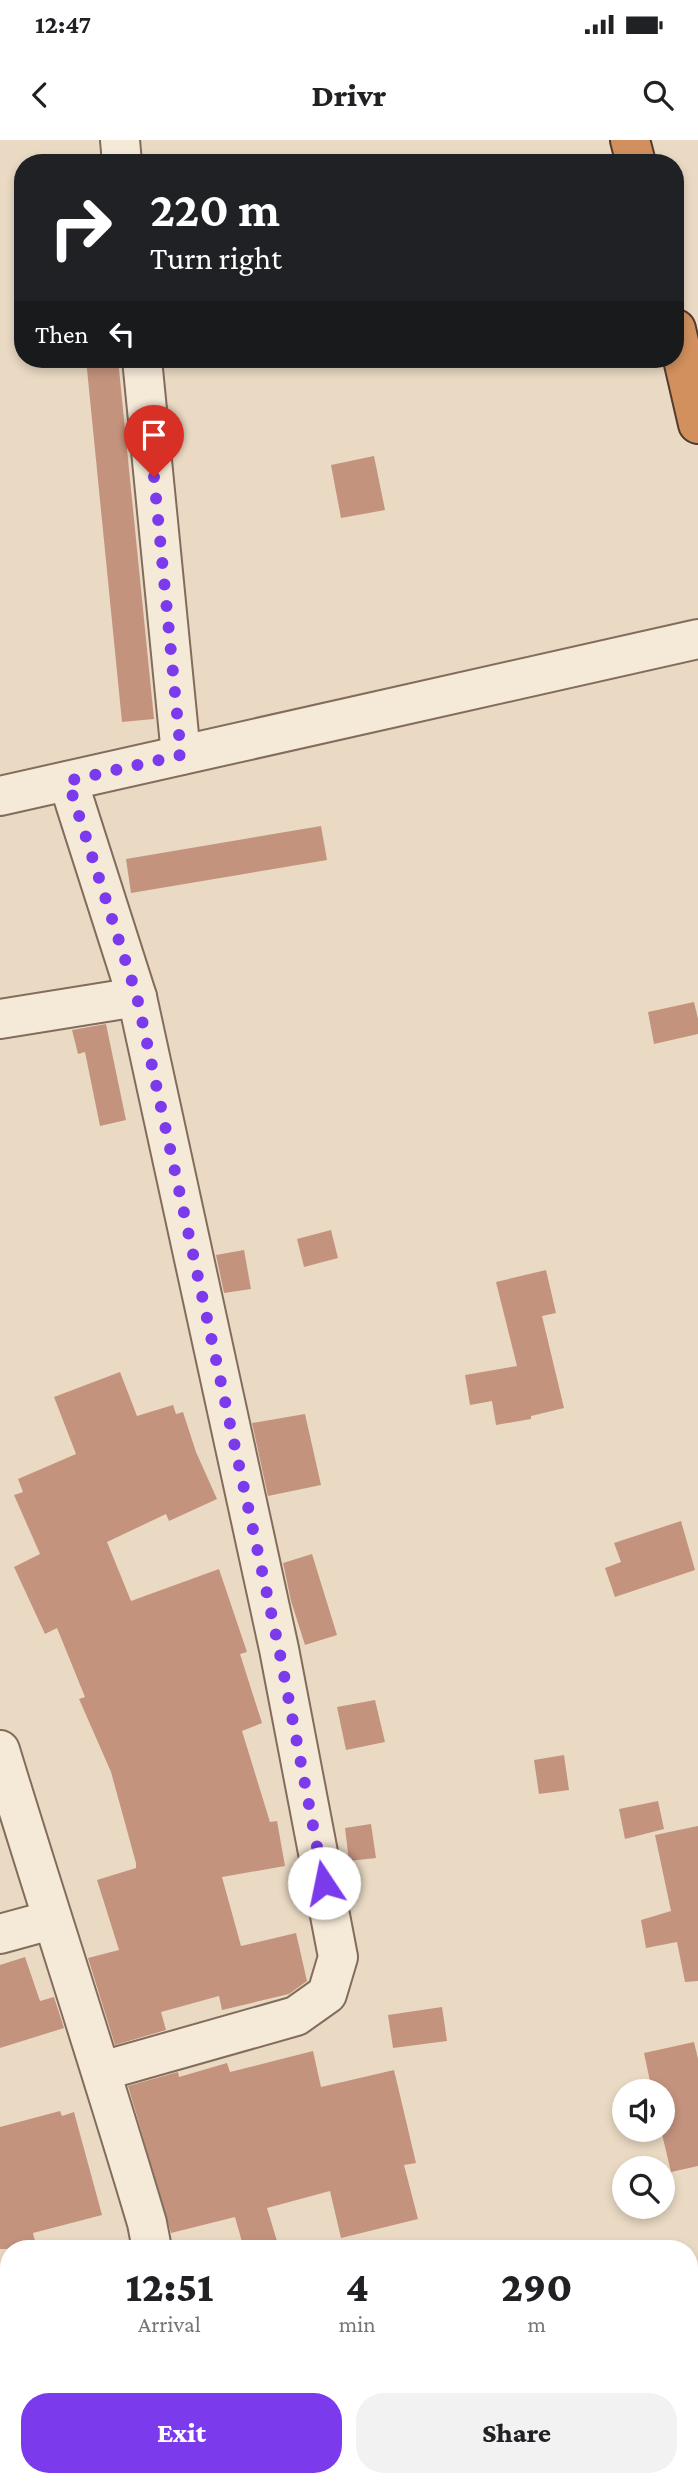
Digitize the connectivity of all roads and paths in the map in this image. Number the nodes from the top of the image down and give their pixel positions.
1 (684, 364) edge
2 (143, 368) edge
3 (698, 424) edge
4 (698, 639) edge
5 (181, 755) junction
6 (68, 781) junction
7 (0, 796) edge
8 (137, 997) junction
9 (0, 1019) edge
10 (0, 1750) edge
11 (51, 1920) junction
12 (0, 1934) edge
13 (102, 2071) junction
14 (150, 2240) edge

1 - 3 highway
2 - 5 street
4 - 5 street
5 - 6 street
6 - 7 street
6 - 8 street
8 - 9 street
8 - 13 street
10 - 11 street
11 - 12 street
11 - 13 street
13 - 14 street

